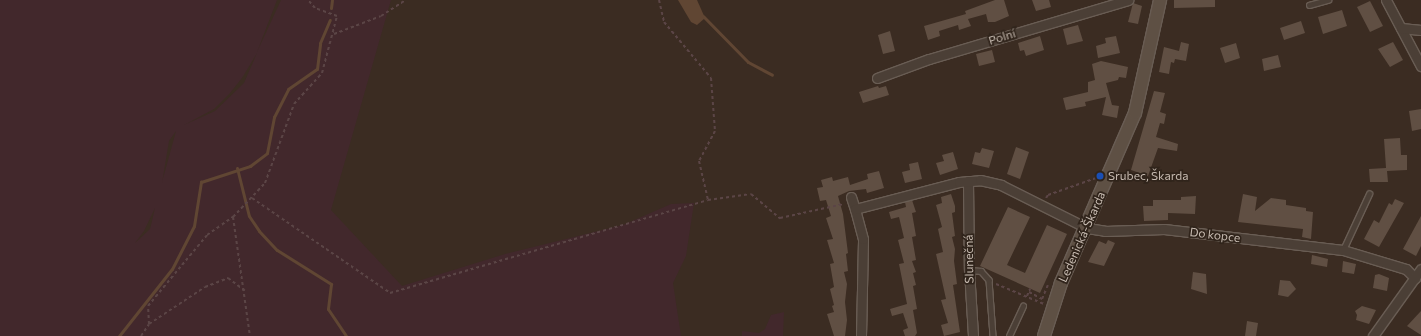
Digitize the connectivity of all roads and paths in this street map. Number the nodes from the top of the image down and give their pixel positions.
1 (308, 0) edge
2 (406, 0) edge
3 (659, 0) edge
4 (1128, 0) edge
5 (1160, 0) edge
6 (1328, 0) edge
7 (1386, 0) edge
8 (1309, 5) dead end
9 (1401, 28) junction
10 (1421, 30) edge
11 (334, 34) junction
12 (1421, 66) edge
13 (877, 78) dead end
14 (968, 181) junction
15 (1105, 183) junction
16 (1369, 194) dead end
17 (851, 197) dead end
18 (252, 198) junction
19 (708, 200) junction
20 (1044, 205) junction
21 (855, 209) junction
22 (233, 217) junction
23 (1087, 228) junction
24 (1343, 250) junction
25 (1421, 269) edge
26 (968, 270) junction
27 (1416, 278) junction
28 (1051, 279) dead end
29 (989, 284) junction
30 (1030, 289) dead end
31 (245, 291) junction
32 (1029, 292) junction
33 (1027, 296) junction
34 (1041, 303) dead end
35 (1023, 306) dead end
36 (149, 324) junction
37 (141, 336) edge
38 (250, 336) edge
39 (861, 336) edge
40 (973, 336) edge
41 (993, 336) edge
42 (1009, 336) edge
43 (1044, 336) edge
44 (1373, 336) edge

1 - 11 path
2 - 11 path
3 - 19 path
4 - 13 street, Polní
5 - 15 main road, Ledenická-Škarda
6 - 8 lane
7 - 9 street
9 - 10 street
9 - 12 street
11 - 18 path
14 - 20 street
14 - 21 street
14 - 26 street, Slunečná
15 - 20 path
15 - 23 main road, Ledenická-Škarda
16 - 24 lane
17 - 21 street
18 - 19 path
18 - 22 path
19 - 21 path
20 - 23 street
21 - 39 street
22 - 31 path
22 - 36 path
23 - 24 street, Do kopce
23 - 43 main road, Ledenická-Škarda
24 - 27 street, Do kopce
25 - 27 street
26 - 29 lane
26 - 40 street, Slunečná
27 - 44 street
28 - 32 path
29 - 33 path
29 - 41 lane
30 - 32 path
31 - 36 path
31 - 38 path
32 - 33 path
33 - 34 path
35 - 42 lane
36 - 37 path

